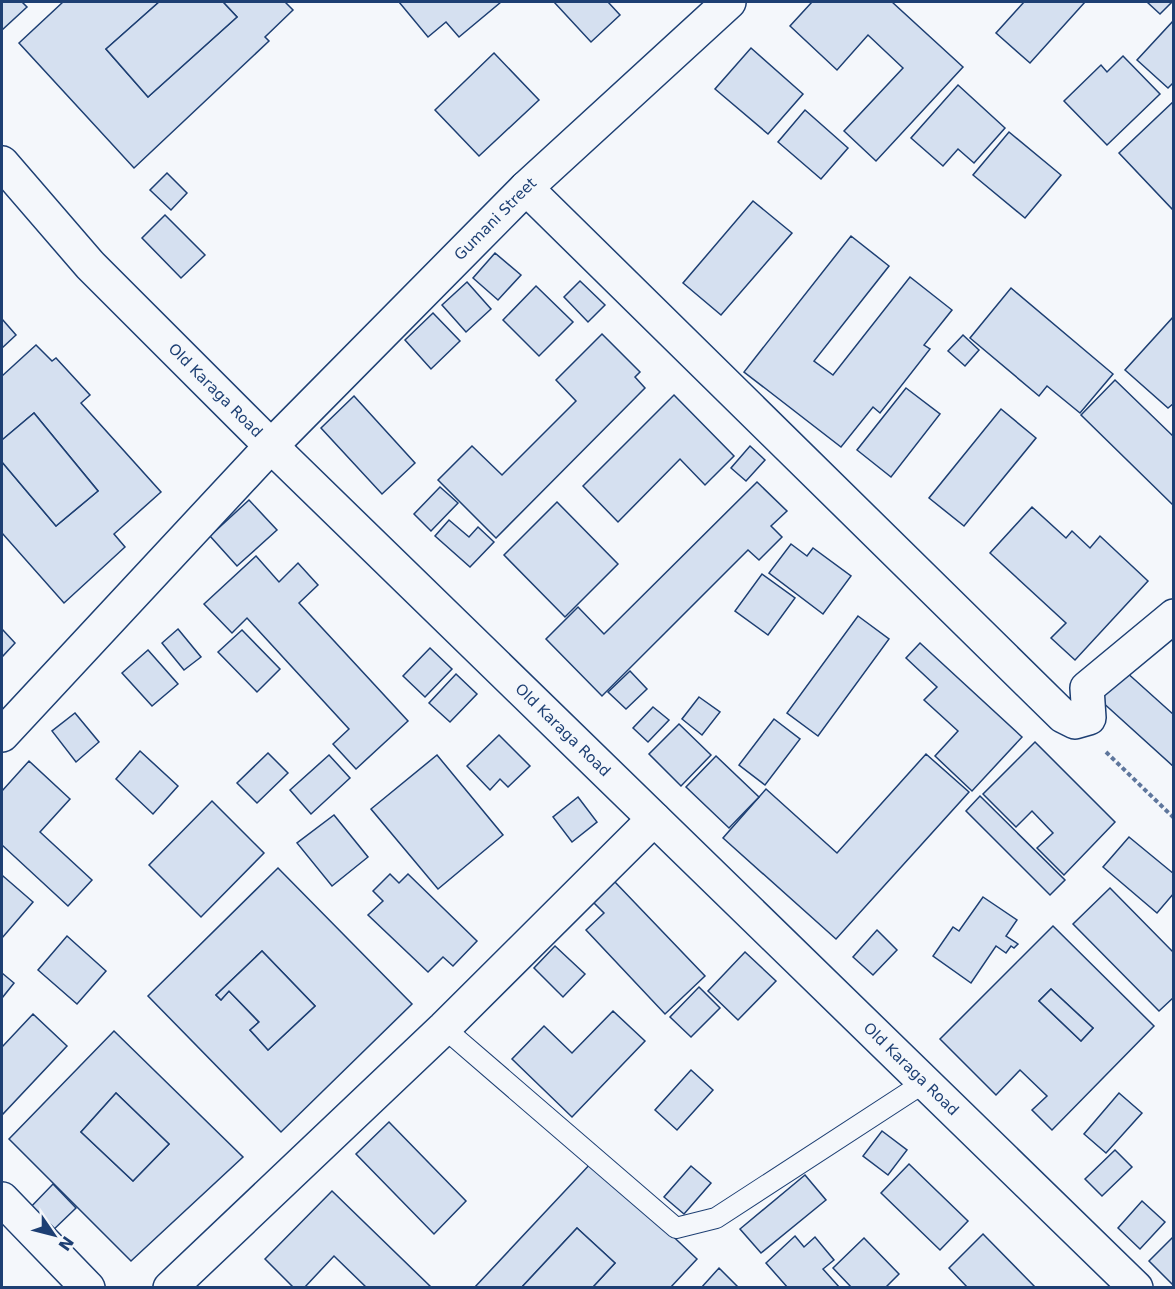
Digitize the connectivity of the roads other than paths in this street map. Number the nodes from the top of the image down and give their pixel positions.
1 (729, 2) edge
2 (2, 163) edge
3 (526, 188) junction
4 (271, 446) junction
5 (1173, 616) edge
6 (2, 735) edge
7 (654, 819) junction
8 (444, 1028) junction
9 (925, 1082) junction
10 (2, 1199) edge
11 (88, 1287) edge
12 (170, 1287) edge
13 (1136, 1287) edge

1 - 3 street, Gumani Street
2 - 4 street, Old Karaga Road
3 - 4 street, Gumani Street
3 - 5 street
4 - 6 street, Gumani Street
4 - 7 street, Old Karaga Road
7 - 8 street
7 - 9 street, Old Karaga Road
8 - 9 lane
8 - 12 street
9 - 13 street, Old Karaga Road
10 - 11 street

